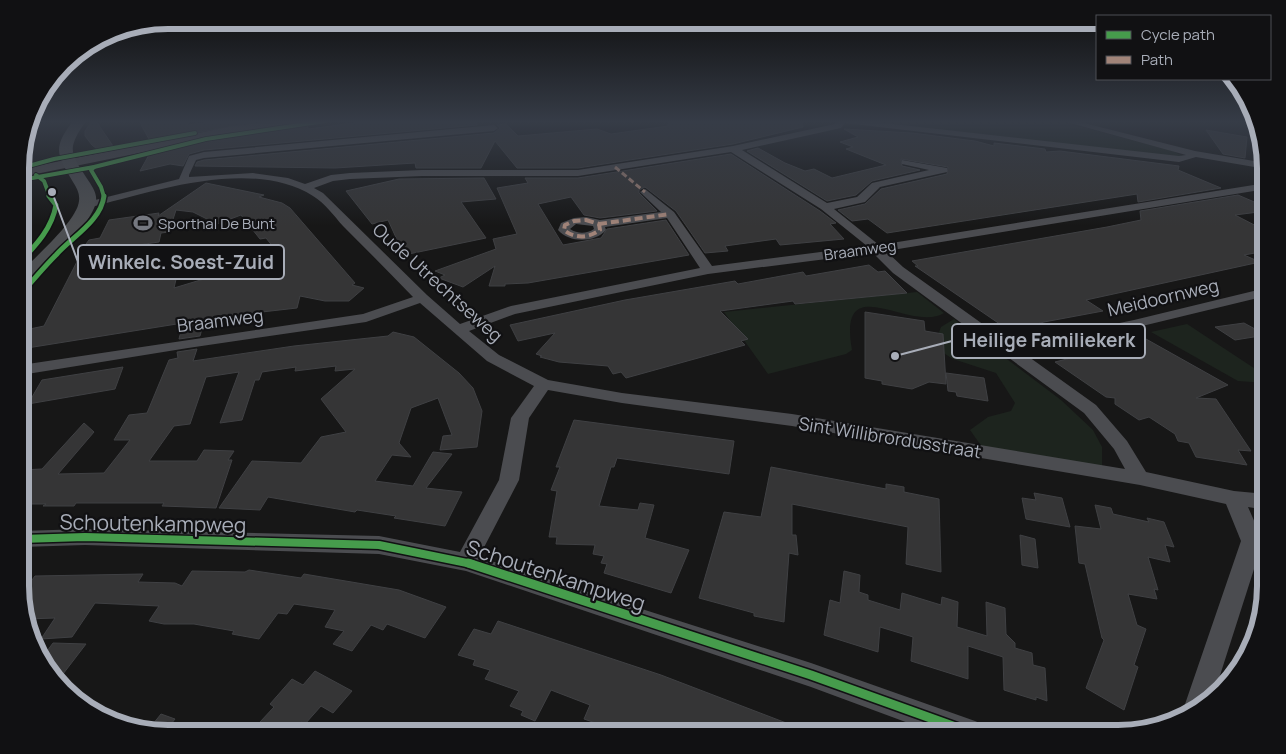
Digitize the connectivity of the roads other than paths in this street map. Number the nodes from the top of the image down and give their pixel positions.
1 (57, 156) edge
2 (64, 156) edge
3 (106, 156) edge
4 (199, 156) edge
5 (687, 156) edge
6 (744, 156) edge
7 (1155, 156) edge
8 (1191, 156) edge
9 (1207, 156) edge
10 (905, 162) dead end
11 (63, 165) junction
12 (1257, 165) edge
13 (29, 172) edge
14 (184, 181) junction
15 (306, 187) junction
16 (1257, 188) edge
17 (1243, 190) junction
18 (645, 192) dead end
19 (1257, 195) edge
20 (87, 200) junction
21 (825, 207) junction
22 (670, 214) junction
23 (599, 224) dead end
24 (876, 249) junction
25 (29, 263) edge
26 (708, 270) junction
27 (29, 276) edge
28 (1257, 294) edge
29 (422, 298) junction
30 (458, 330) junction
31 (1009, 350) junction
32 (29, 369) edge
33 (544, 384) junction
34 (1140, 478) junction
35 (1234, 498) junction
36 (1257, 501) edge
37 (29, 539) edge
38 (466, 562) junction
39 (1200, 698) edge
40 (949, 725) edge

1 - 11 main road
2 - 11 main road
3 - 11 main road
4 - 14 street
5 - 15 street
6 - 21 street
7 - 8 street
9 - 12 street
10 - 21 street
11 - 13 main road
11 - 20 main road
11 - 25 main road
14 - 15 street, Oude Utrechtseweg
14 - 20 street, Oude Utrechtseweg
15 - 29 street, Oude Utrechtseweg
16 - 17 street, Braamweg
17 - 19 street
17 - 24 street, Braamweg
18 - 22 street
20 - 27 main road
21 - 24 street
22 - 23 street
22 - 26 street
24 - 26 street, Braamweg
24 - 31 street
26 - 30 street, Braamweg
28 - 31 street, Meidoornweg
29 - 30 street, Oude Utrechtseweg
29 - 32 street, Braamweg
30 - 33 street, Oude Utrechtseweg
31 - 34 street
33 - 34 street, Sint Willibrordusstraat
33 - 38 street
34 - 35 street, Sint Willibrordusstraat
35 - 36 street, Sint Willibrordusstraat
35 - 39 street
37 - 38 street, Schoutenkampweg
38 - 40 street, Schoutenkampweg

